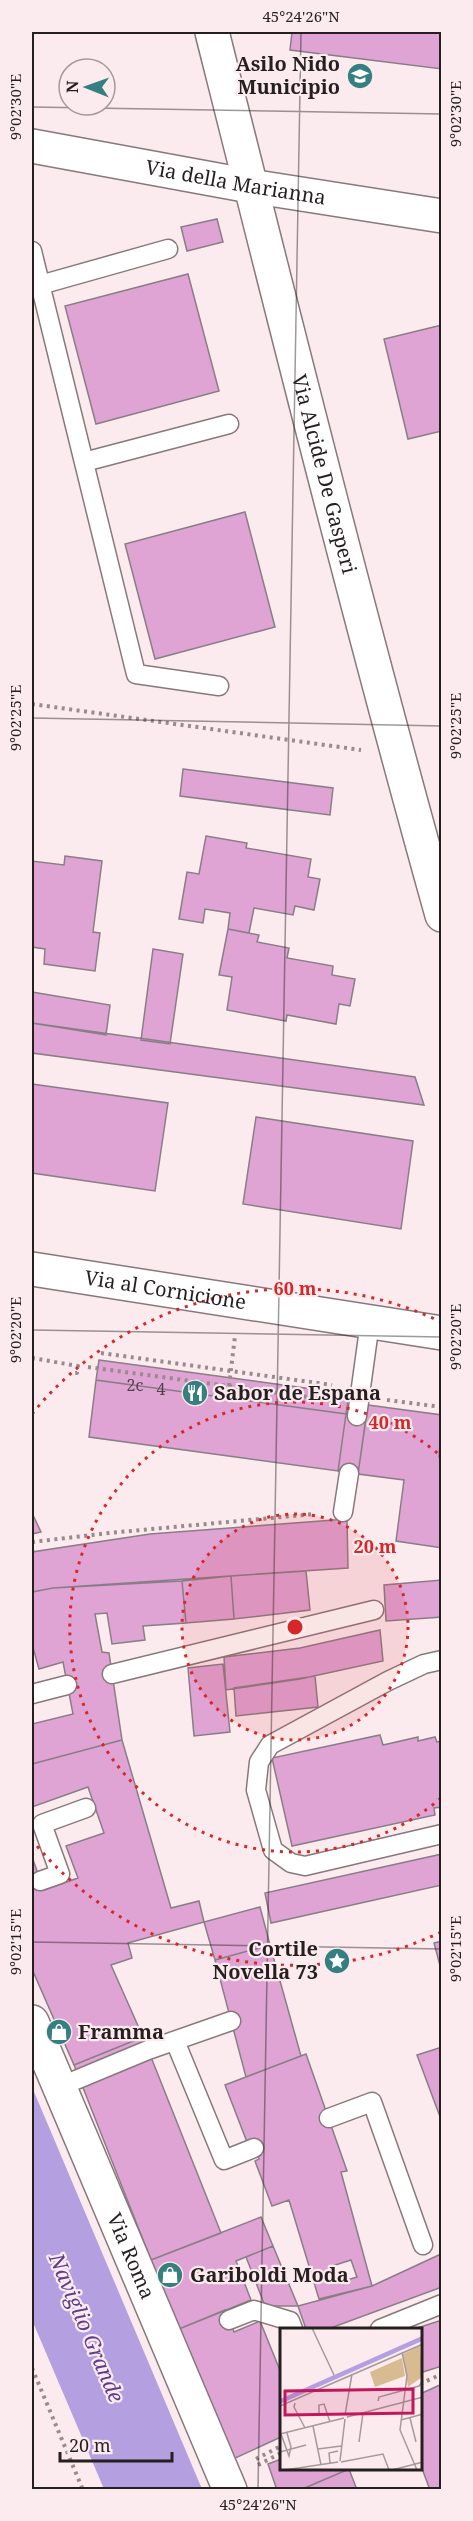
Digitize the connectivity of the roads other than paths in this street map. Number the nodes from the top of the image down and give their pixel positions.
1 (212, 32) edge
2 (32, 146) edge
3 (250, 186) junction
4 (441, 216) edge
5 (168, 249) dead end
6 (32, 251) edge
7 (40, 285) junction
8 (230, 424) dead end
9 (84, 462) junction
10 (219, 686) dead end
11 (441, 915) edge
12 (32, 1269) edge
13 (370, 1322) junction
14 (441, 1333) edge
15 (357, 1416) dead end
16 (349, 1473) dead end
17 (343, 1512) road end
18 (374, 1610) dead end
19 (441, 1660) edge
20 (112, 1674) dead end
21 (67, 1685) dead end
22 (32, 1694) edge
23 (86, 1808) dead end
24 (441, 1834) edge
25 (40, 1881) dead end
26 (231, 2021) dead end
27 (32, 2022) edge
28 (175, 2041) junction
29 (59, 2087) junction
30 (329, 2118) dead end
31 (254, 2148) dead end
32 (423, 2245) dead end
33 (441, 2304) edge
34 (229, 2320) dead end
35 (293, 2328) edge
36 (382, 2328) edge
37 (241, 2479) edge

1 - 3 street, Via Alcide De Gasperi
2 - 3 street, Via della Marianna
3 - 4 street, Via della Marianna
3 - 11 street, Via Alcide De Gasperi
5 - 7 lane
6 - 7 lane
7 - 9 lane
8 - 9 lane
9 - 10 lane
12 - 13 street, Via al Cornicione
13 - 14 street, Via al Cornicione
13 - 15 lane
16 - 17 lane
18 - 20 lane
19 - 24 lane
21 - 22 lane
23 - 25 lane
26 - 28 lane
27 - 29 street, Via Roma
28 - 29 lane
28 - 31 lane
29 - 37 street, Via Roma
30 - 32 lane
33 - 36 lane
34 - 35 lane

